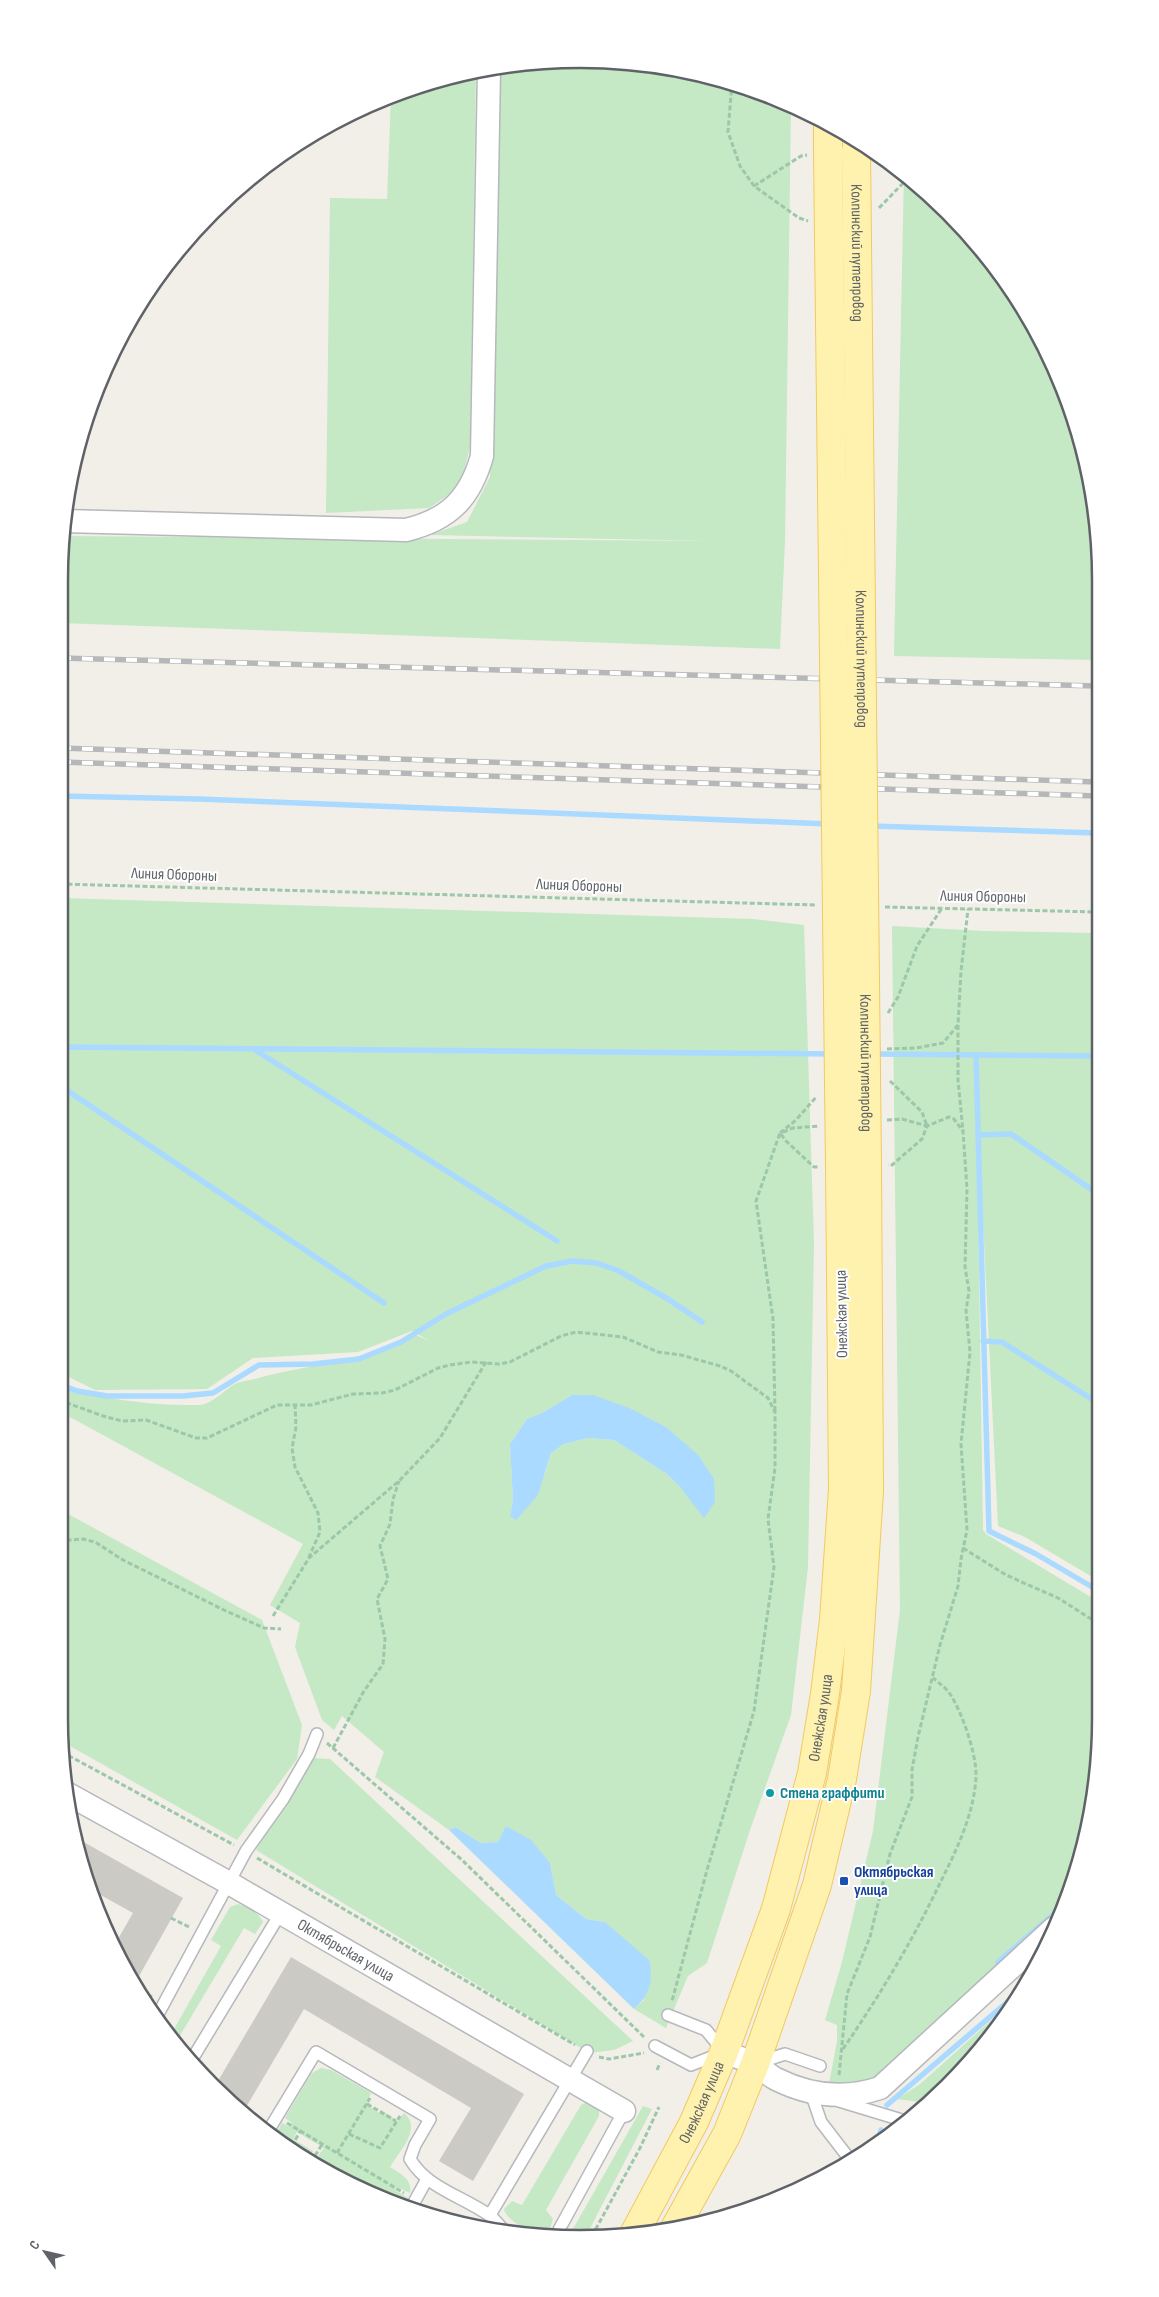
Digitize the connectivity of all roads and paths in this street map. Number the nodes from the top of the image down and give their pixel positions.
1 (489, 76) edge
2 (731, 91) edge
3 (828, 132) edge
4 (864, 154) edge
5 (801, 156) dead end
6 (71, 521) edge
7 (68, 884) edge
8 (821, 905) dead end
9 (881, 907) dead end
10 (942, 908) junction
11 (968, 909) junction
12 (1092, 912) edge
13 (887, 1015) dead end
14 (958, 1025) junction
15 (885, 1049) dead end
16 (963, 1131) junction
17 (831, 1166) junction
18 (875, 1166) junction
19 (486, 1362) junction
20 (68, 1403) edge
21 (295, 1404) junction
22 (776, 1412) junction
23 (400, 1480) junction
24 (68, 1540) edge
25 (963, 1548) junction
26 (309, 1558) junction
27 (274, 1616) dead end
28 (1092, 1620) edge
29 (280, 1629) dead end
30 (933, 1678) junction
31 (317, 1734) joint
32 (333, 1748) junction
33 (69, 1756) edge
34 (74, 1797) edge
35 (246, 1851) junction
36 (229, 1883) junction
37 (280, 1914) junction
38 (171, 1918) dead end
39 (196, 1920) dead end
40 (1041, 1940) edge
41 (160, 2011) edge
42 (668, 2015) joint
43 (655, 2046) junction
44 (842, 2049) junction
45 (587, 2052) junction
46 (724, 2052) junction
47 (195, 2055) edge
48 (755, 2064) junction
49 (820, 2066) dead end
50 (569, 2079) junction
51 (376, 2088) junction
52 (811, 2093) junction
53 (836, 2096) junction
54 (367, 2104) junction
55 (406, 2105) junction
56 (659, 2107) dead end
57 (624, 2111) joint
58 (277, 2117) junction
59 (897, 2119) edge
60 (396, 2122) junction
61 (271, 2126) edge
62 (301, 2130) junction
63 (348, 2134) junction
64 (294, 2142) edge
65 (323, 2143) junction
66 (337, 2153) junction
67 (846, 2155) edge
68 (315, 2156) edge
69 (427, 2179) junction
70 (404, 2198) edge
71 (414, 2202) edge
72 (490, 2216) junction
73 (679, 2220) edge
74 (496, 2222) edge
75 (638, 2226) edge
76 (559, 2229) edge
77 (596, 2229) edge

1 - 6 street
2 - 5 path
3 - 17 main road, Колпинский путепровод, bridge
4 - 18 main road, Колпинский путепровод, bridge
7 - 8 path, Линия Обороны
9 - 10 path, Линия Обороны
10 - 11 path, Линия Обороны
10 - 13 path
11 - 12 path, Линия Обороны
11 - 14 path
14 - 15 path
14 - 16 path
16 - 18 path
16 - 25 path
17 - 22 path
17 - 46 main road, Онежская улица
18 - 48 main road, Онежская улица
19 - 21 path
19 - 22 path
19 - 23 path
20 - 21 path
21 - 26 path
22 - 42 path
23 - 26 path
23 - 32 path
24 - 29 path
25 - 28 path
25 - 30 path
26 - 27 path
30 - 44 path
30 - 44 path
31 - 32 path
31 - 35 lane
32 - 43 path
33 - 35 path
34 - 36 street, Октябрьская улица
35 - 36 lane
35 - 45 path
36 - 37 street, Октябрьская улица
36 - 41 lane
37 - 47 lane
37 - 50 street, Октябрьская улица
38 - 39 path
40 - 53 street
42 - 46 lane
43 - 45 path
43 - 46 lane
44 - 53 path
45 - 50 lane
46 - 48 street
46 - 75 main road, Онежская улица
48 - 49 lane
48 - 52 street
48 - 73 main road, Онежская улица
50 - 57 street, Октябрьская улица
50 - 72 lane
51 - 54 path
51 - 55 lane
51 - 58 lane
52 - 53 street
52 - 59 lane
52 - 67 lane
54 - 60 path
54 - 63 path
55 - 60 path
55 - 69 lane
56 - 77 path
57 - 76 lane
58 - 61 lane
58 - 62 path
60 - 63 path
62 - 64 path
62 - 65 path
63 - 66 path
65 - 66 path
65 - 68 path
66 - 70 path
69 - 71 lane
69 - 72 lane
72 - 74 lane

